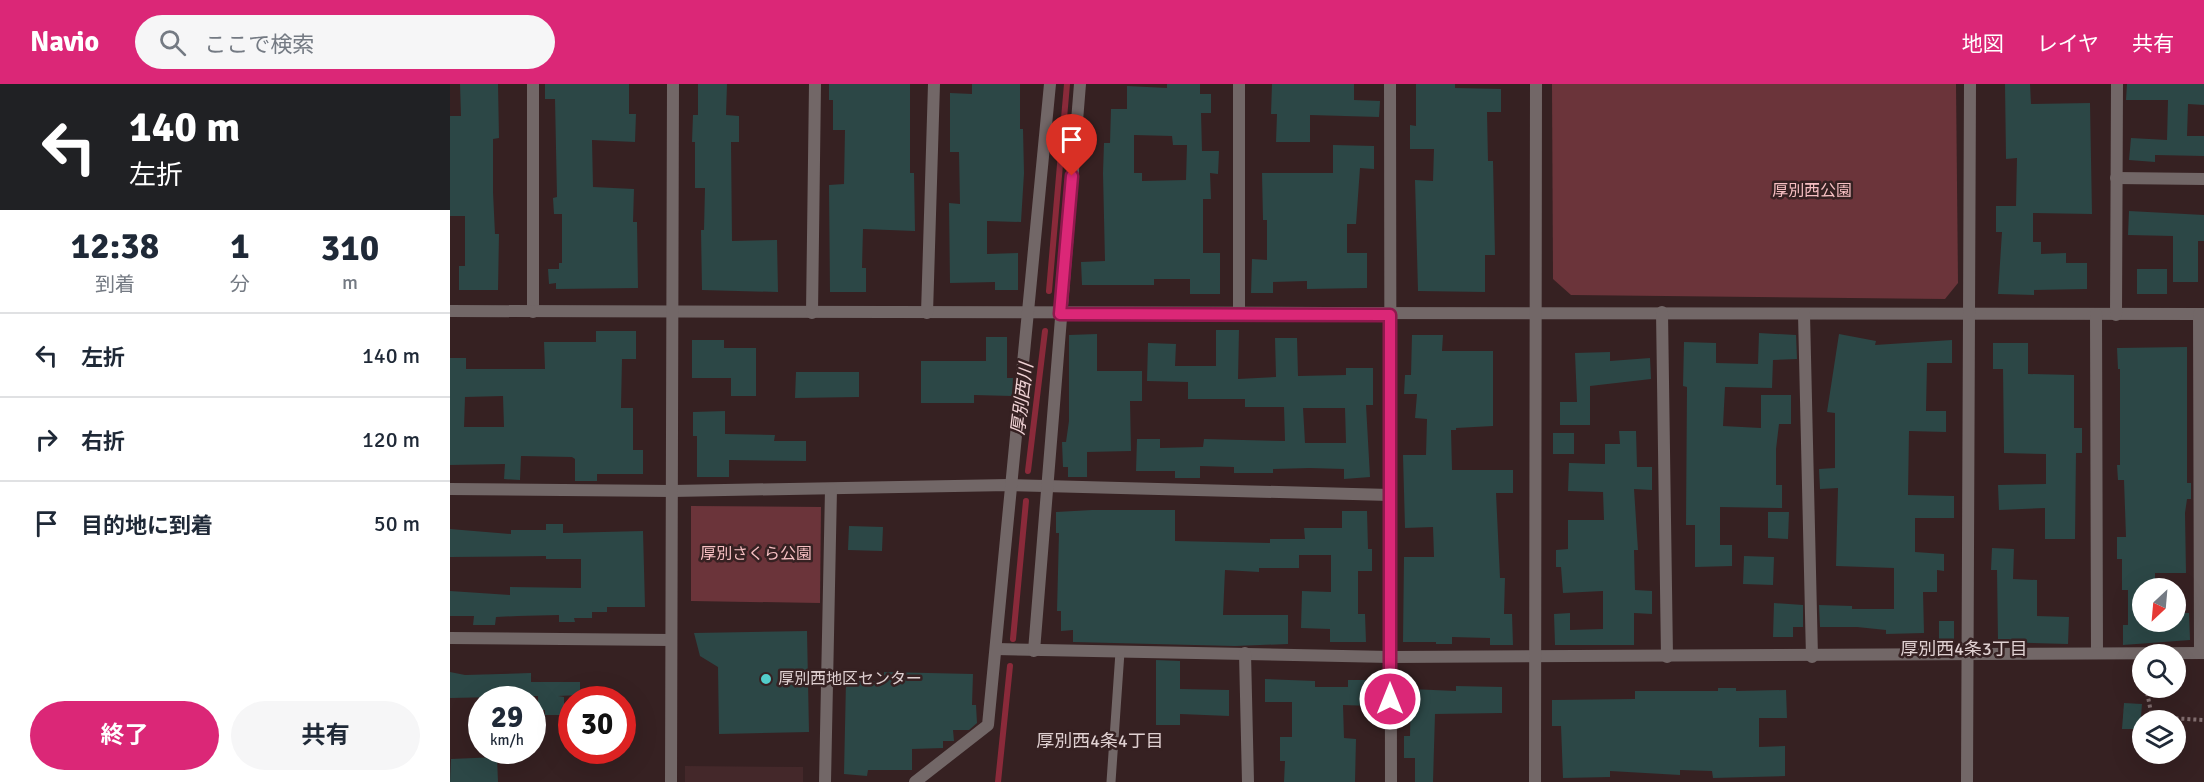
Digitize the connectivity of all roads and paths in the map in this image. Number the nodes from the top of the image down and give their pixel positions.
1 (533, 84) edge
2 (673, 84) edge
3 (815, 84) edge
4 (934, 84) edge
5 (1050, 84) edge
6 (1080, 84) edge
7 (1239, 84) edge
8 (1390, 84) edge
9 (1536, 84) edge
10 (1970, 84) edge
11 (2117, 84) edge
12 (2116, 178) junction
13 (2204, 179) edge
14 (450, 311) edge
15 (533, 312) junction
16 (673, 312) junction
17 (1662, 312) junction
18 (812, 313) junction
19 (927, 313) junction
20 (1028, 314) junction
21 (1060, 314) junction
22 (1804, 314) junction
23 (1968, 314) junction
24 (2096, 314) junction
25 (2202, 314) edge
26 (1239, 315) junction
27 (1390, 315) junction
28 (1536, 315) junction
29 (2116, 315) junction
30 (2201, 436) edge
31 (1010, 485) junction
32 (1046, 487) junction
33 (450, 489) edge
34 (831, 489) junction
35 (672, 491) junction
36 (1390, 495) junction
37 (450, 638) edge
38 (671, 640) junction
39 (996, 649) junction
40 (1034, 651) junction
41 (1120, 652) junction
42 (1245, 653) junction
43 (2097, 653) junction
44 (2202, 653) edge
45 (1969, 655) junction
46 (1390, 657) junction
47 (1535, 657) junction
48 (1667, 657) junction
49 (1812, 657) junction
50 (2148, 698) edge
51 (2204, 720) edge
52 (671, 782) edge
53 (825, 782) edge
54 (915, 782) edge
55 (1111, 782) edge
56 (1248, 782) edge
57 (1391, 782) edge
58 (1535, 782) edge
59 (1967, 782) edge

1 - 15 street
2 - 16 street
3 - 18 street
4 - 19 street
5 - 20 street
6 - 21 street
7 - 26 street
8 - 27 street
9 - 28 street
10 - 23 street
11 - 12 street
12 - 13 street
12 - 29 street
14 - 15 street
15 - 16 street
16 - 18 street
16 - 35 street
17 - 22 street
17 - 28 street
17 - 48 street
18 - 19 street
19 - 20 street
20 - 21 street
20 - 31 street
21 - 26 street
21 - 32 street
22 - 23 street
22 - 49 street
23 - 24 street
23 - 45 street
24 - 29 street
24 - 43 street
25 - 29 street
25 - 30 street
26 - 27 street
27 - 28 street
27 - 36 street
28 - 47 street
30 - 44 street
31 - 32 street
31 - 34 street
31 - 39 street
32 - 36 street
32 - 40 street
33 - 35 street
34 - 35 street
34 - 53 street
35 - 38 street
36 - 46 street
37 - 38 street
38 - 52 street
39 - 40 street
39 - 54 street
40 - 41 street
41 - 42 street
41 - 55 lane
42 - 46 street
42 - 56 street
43 - 44 street
43 - 45 street
45 - 49 street
45 - 59 street
46 - 47 street
46 - 57 street
47 - 48 street
47 - 58 street
48 - 49 street
50 - 51 path

